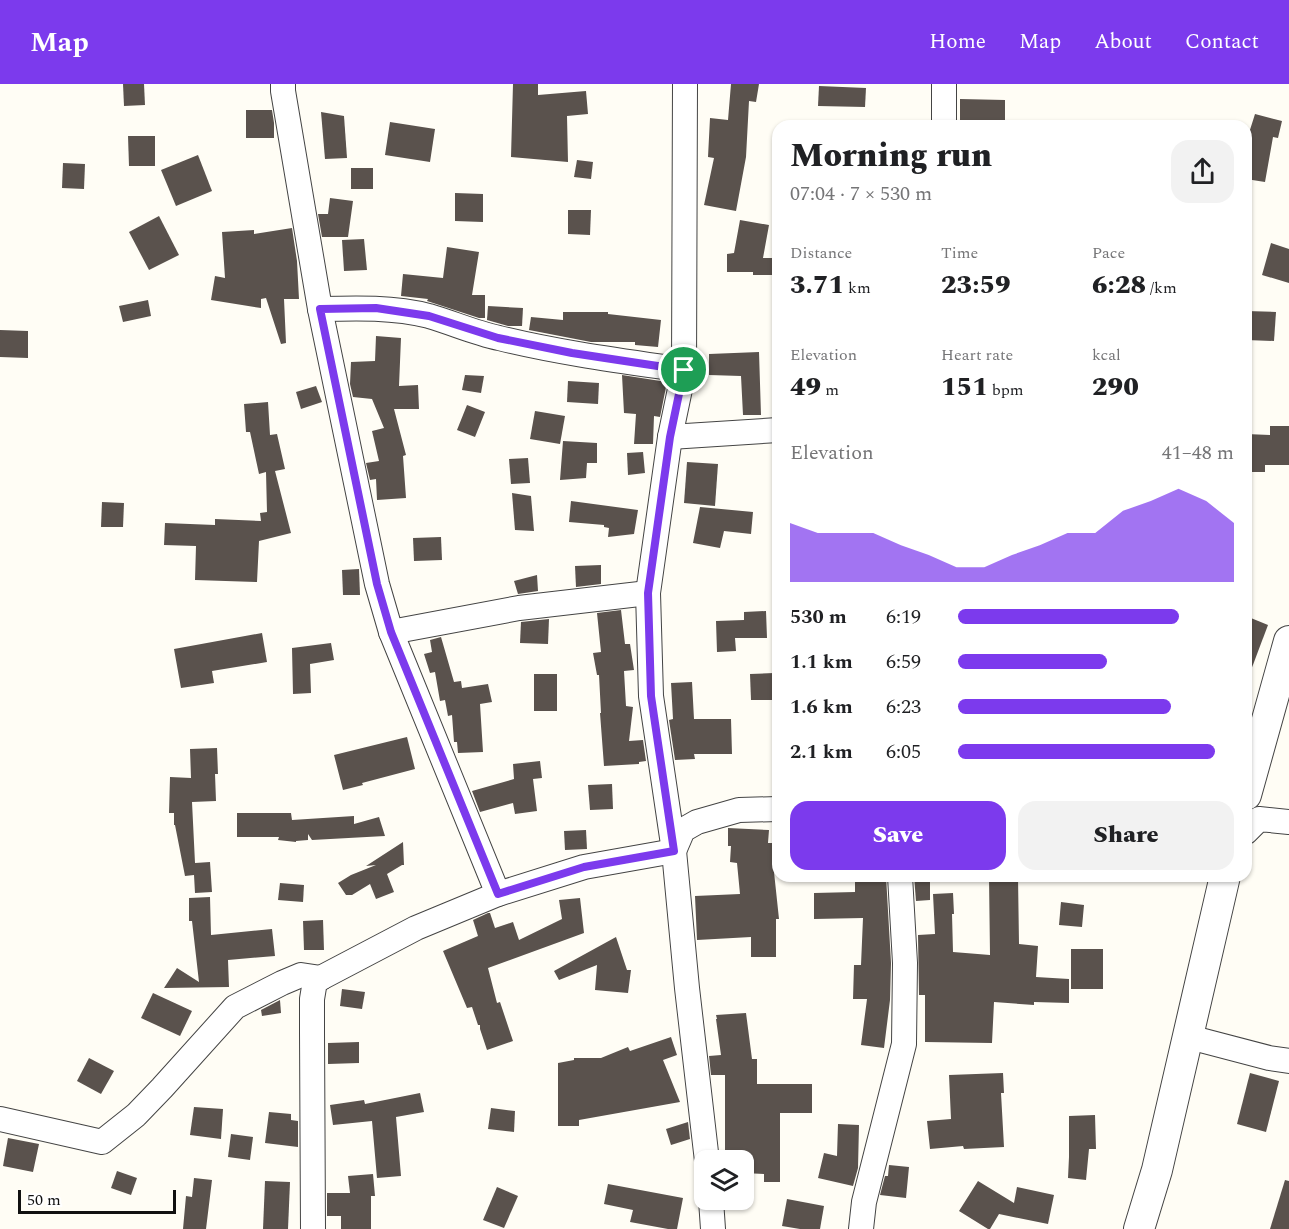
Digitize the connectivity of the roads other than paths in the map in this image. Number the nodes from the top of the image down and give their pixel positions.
1 (283, 84) edge
2 (685, 84) edge
3 (944, 84) edge
4 (944, 120) edge
5 (320, 309) junction
6 (684, 370) junction
7 (772, 430) edge
8 (670, 437) junction
9 (648, 593) junction
10 (391, 632) junction
11 (1289, 641) edge
12 (1252, 774) edge
13 (772, 809) edge
14 (1289, 822) edge
15 (1252, 826) edge
16 (674, 851) junction
17 (900, 882) edge
18 (1225, 882) edge
19 (498, 894) junction
20 (321, 978) junction
21 (1189, 1036) junction
22 (1289, 1061) edge
23 (0, 1119) edge
24 (706, 1150) edge
25 (712, 1210) edge
26 (313, 1229) edge
27 (713, 1229) edge
28 (861, 1229) edge
29 (1139, 1229) edge

1 - 5 street
2 - 6 street
3 - 4 street
5 - 6 street
5 - 10 street
6 - 8 street
7 - 8 street
8 - 9 street
9 - 10 street
9 - 16 street
10 - 19 street
11 - 12 street
13 - 16 street
14 - 15 street
16 - 19 street
16 - 24 street
17 - 28 street
18 - 21 street
19 - 20 street
20 - 23 street
20 - 26 street
21 - 22 street
21 - 29 street
25 - 27 street

